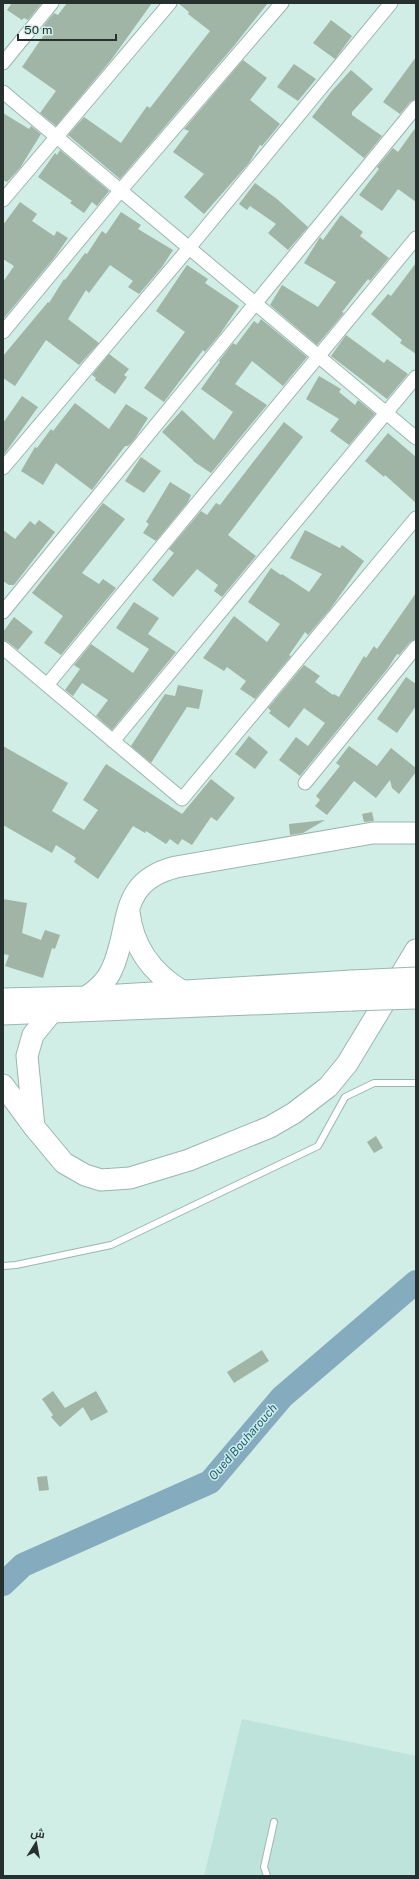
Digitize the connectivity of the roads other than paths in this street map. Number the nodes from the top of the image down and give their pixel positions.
1 (52, 3) edge
2 (170, 3) edge
3 (282, 3) edge
4 (391, 3) edge
5 (3, 63) edge
6 (3, 92) edge
7 (416, 107) edge
8 (55, 136) junction
9 (120, 191) junction
10 (3, 200) edge
11 (416, 238) edge
12 (189, 248) junction
13 (255, 304) junction
14 (3, 332) edge
15 (318, 356) junction
16 (416, 377) edge
17 (386, 413) junction
18 (416, 438) edge
19 (3, 468) edge
20 (416, 518) edge
21 (3, 612) edge
22 (416, 647) edge
23 (3, 648) edge
24 (47, 685) junction
25 (113, 741) junction
26 (304, 783) dead end
27 (416, 833) edge
28 (128, 907) junction
29 (416, 950) edge
30 (416, 978) edge
31 (352, 990) junction
32 (182, 991) junction
33 (86, 997) junction
34 (416, 998) edge
35 (3, 999) edge
36 (3, 1014) edge
37 (51, 1014) junction
38 (416, 1083) edge
39 (3, 1085) edge
40 (337, 1092) junction
41 (34, 1127) junction
42 (3, 1266) edge
43 (274, 1822) dead end
44 (267, 1876) edge

1 - 5 street
2 - 8 street
3 - 9 street
4 - 12 street
6 - 8 street
7 - 13 street
8 - 9 street
8 - 10 street
9 - 12 street
9 - 14 street
11 - 15 street
12 - 13 street
12 - 19 street
13 - 15 street
13 - 21 street
15 - 17 street
15 - 24 street
16 - 17 street
17 - 18 street
17 - 25 street
20 - 25 street
22 - 26 street
23 - 24 street
24 - 25 street
27 - 28 highway
28 - 32 highway
28 - 33 highway
29 - 40 highway
30 - 31 highway, bridge
31 - 32 highway
31 - 34 highway, bridge
31 - 37 highway
32 - 33 highway
33 - 35 highway
36 - 37 highway
37 - 41 highway
38 - 40 lane
39 - 41 highway
40 - 41 highway
40 - 42 lane
43 - 44 lane

